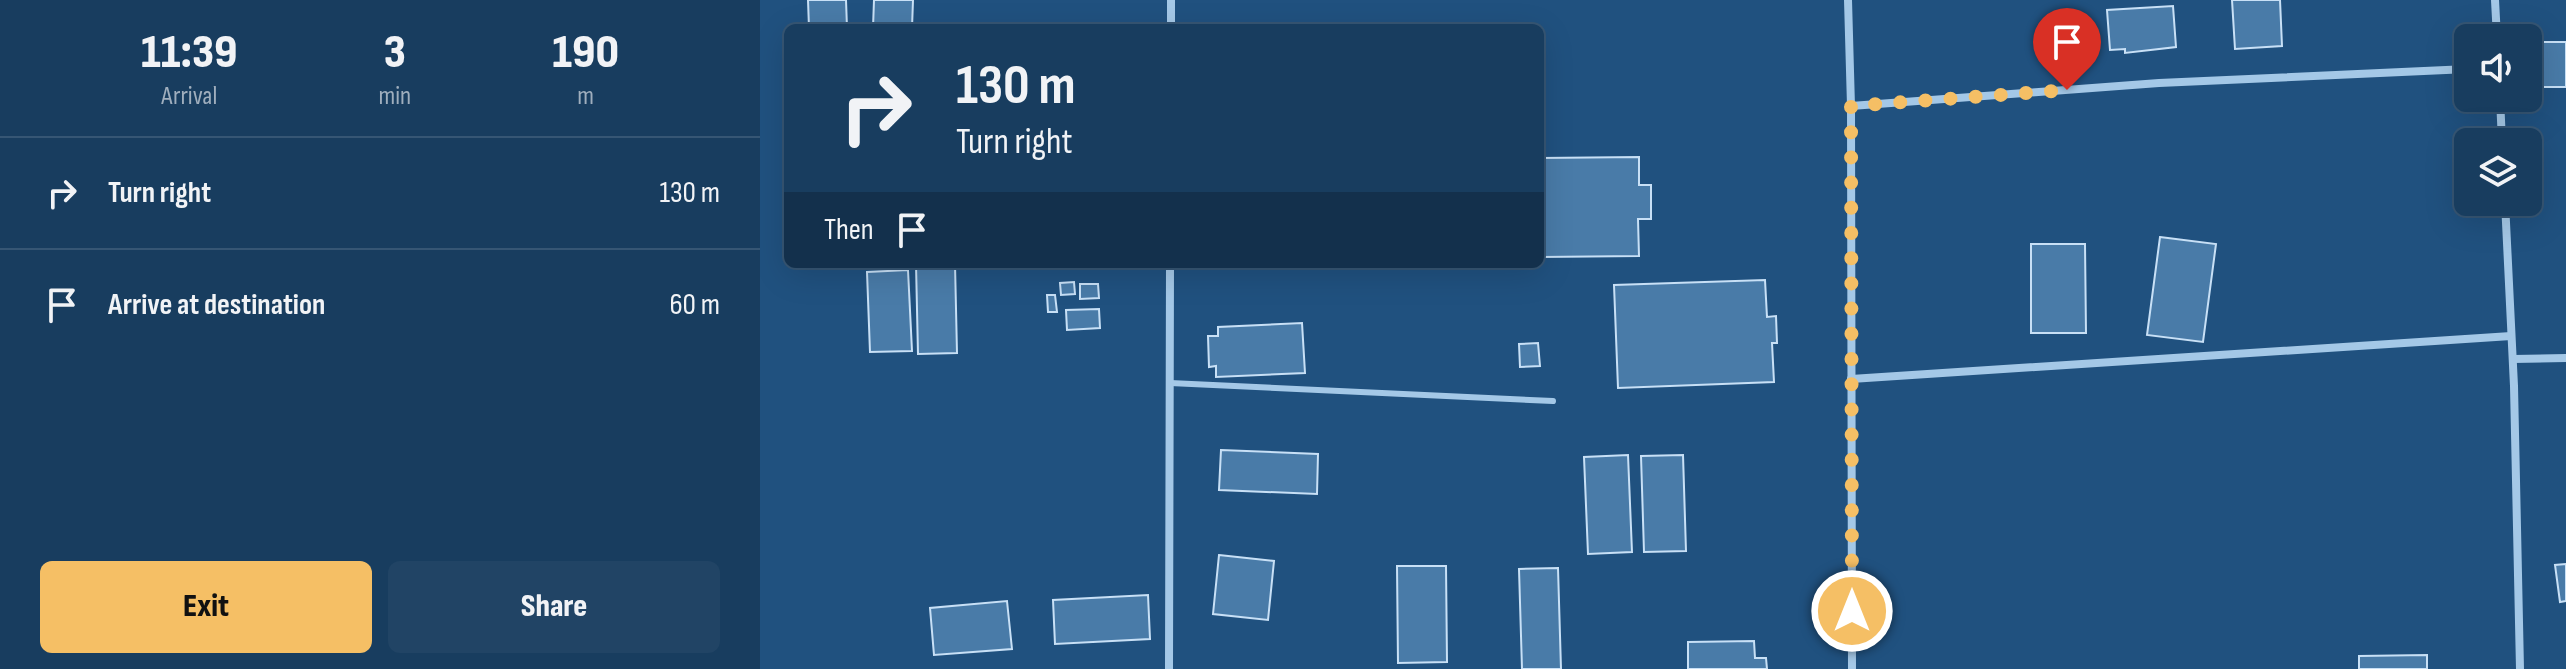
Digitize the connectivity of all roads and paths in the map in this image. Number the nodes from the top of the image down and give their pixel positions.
1 (1171, 0) edge
2 (1848, 0) edge
3 (2495, 0) edge
4 (1171, 24) edge
5 (2496, 24) edge
6 (2454, 70) edge
7 (1851, 106) junction
8 (2506, 216) edge
9 (1170, 268) edge
10 (2511, 336) junction
11 (2566, 358) edge
12 (2513, 359) junction
13 (1851, 379) junction
14 (1170, 383) junction
15 (1553, 401) dead end
16 (1169, 669) edge
17 (1852, 669) edge
18 (2520, 669) edge

1 - 4 street
2 - 7 street
3 - 5 street
6 - 7 street
7 - 13 street
8 - 10 street
9 - 14 street
10 - 12 street
10 - 13 street
11 - 12 street
12 - 18 street
13 - 17 street
14 - 15 lane
14 - 16 street

